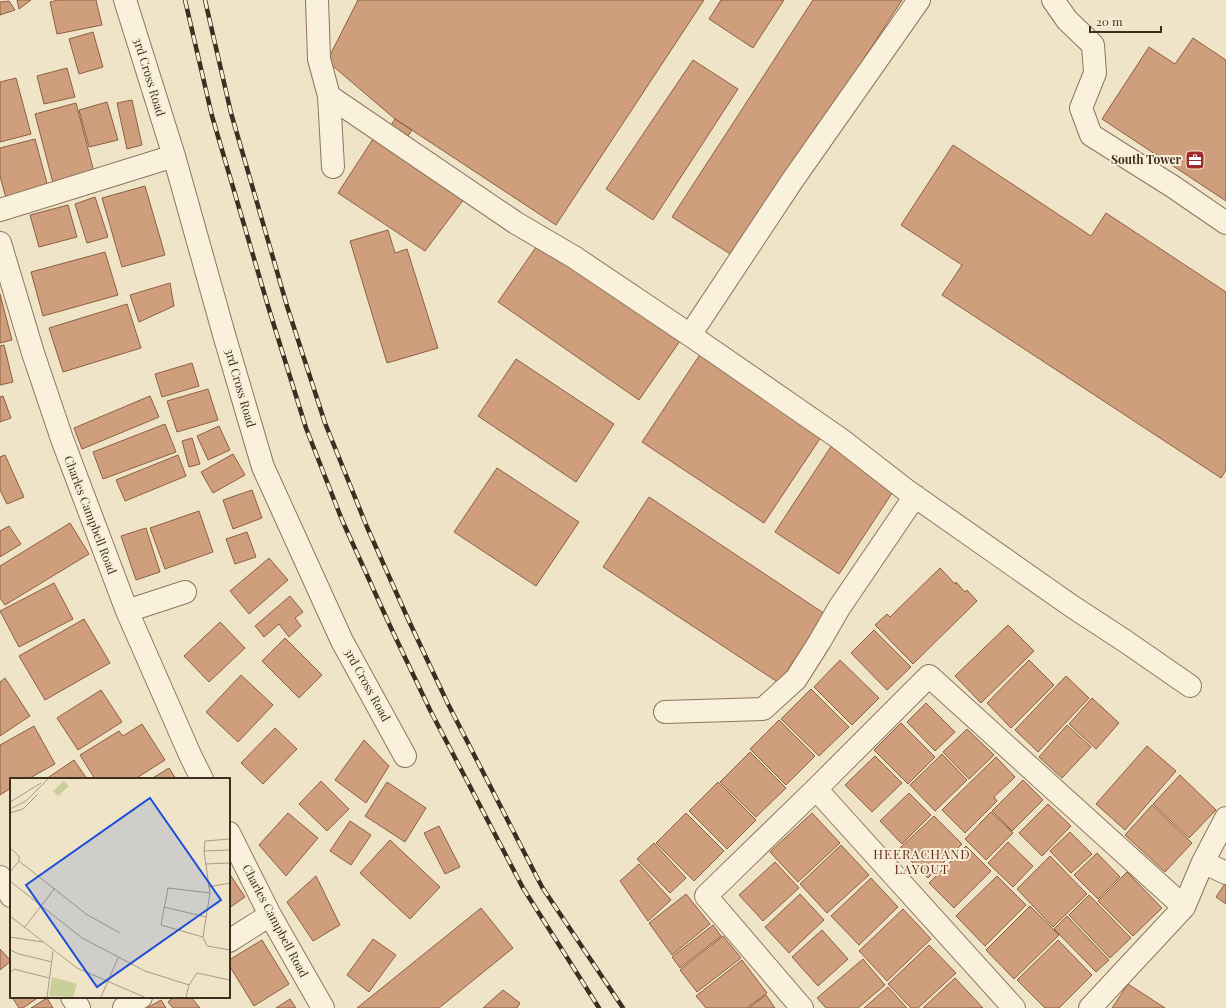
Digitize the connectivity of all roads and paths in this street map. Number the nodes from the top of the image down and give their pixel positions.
1 (126, 0) edge
2 (317, 0) edge
3 (919, 0) edge
4 (1053, 0) edge
5 (329, 96) junction
6 (174, 156) junction
7 (333, 167) dead end
8 (0, 210) edge
9 (1226, 223) edge
10 (0, 243) edge
11 (690, 335) junction
12 (915, 496) junction
13 (185, 592) dead end
14 (127, 611) junction
15 (1190, 686) dead end
16 (665, 712) dead end
17 (406, 756) dead end
18 (202, 778) edge
19 (816, 789) junction
20 (1226, 818) edge
21 (230, 835) edge
22 (1203, 862) junction
23 (1226, 873) edge
24 (0, 877) edge
25 (10, 894) edge
26 (1184, 907) junction
27 (270, 915) junction
28 (230, 940) edge
29 (73, 998) edge
30 (139, 998) edge
31 (79, 1008) edge
32 (124, 1008) edge
33 (323, 1008) edge
34 (802, 1008) edge
35 (1014, 1008) edge
36 (1090, 1008) edge

1 - 6 street, 3rd Cross Road
2 - 5 street
3 - 11 street
4 - 9 street
5 - 7 street
5 - 11 street
6 - 8 street
6 - 17 street, 3rd Cross Road
10 - 14 street, Charles Campbell Road
11 - 12 street
12 - 15 street
12 - 16 street
13 - 14 street
14 - 18 street, Charles Campbell Road
19 - 26 street
19 - 34 street
19 - 35 street
20 - 22 street
21 - 27 street, Charles Campbell Road
22 - 23 street
22 - 26 street
24 - 25 street
26 - 36 street
27 - 28 street
27 - 33 street, Charles Campbell Road
29 - 31 street
30 - 32 street

